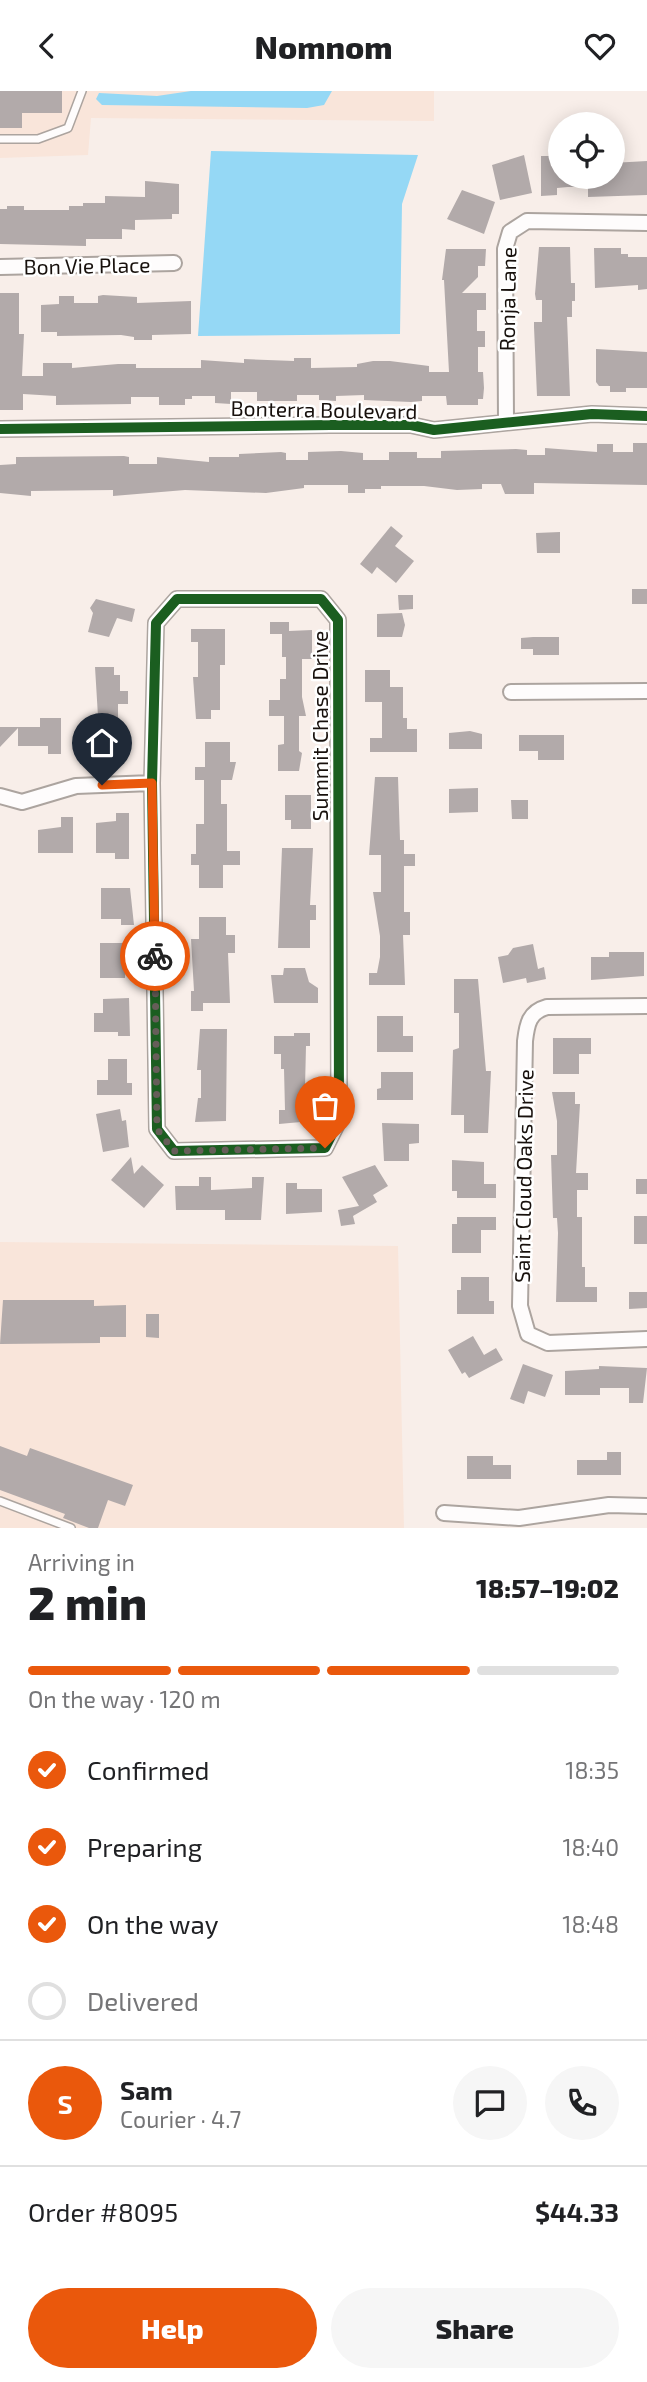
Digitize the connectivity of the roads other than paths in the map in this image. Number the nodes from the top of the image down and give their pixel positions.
1 (82, 91) edge
2 (0, 139) edge
3 (647, 223) edge
4 (174, 263) dead end
5 (0, 267) edge
6 (647, 416) edge
7 (506, 421) junction
8 (0, 429) edge
9 (647, 691) edge
10 (511, 692) dead end
11 (152, 783) junction
12 (0, 796) edge
13 (647, 1006) edge
14 (647, 1339) edge
15 (0, 1501) edge
16 (647, 1506) edge
17 (444, 1513) dead end
18 (71, 1528) edge

1 - 2 lane
3 - 7 street, Ronja Lane
4 - 5 street, Bon Vie Place
6 - 7 street, Bonterra Boulevard
7 - 8 street, Bonterra Boulevard
9 - 10 street
11 - 11 street, Summit Chase Drive
11 - 12 street
13 - 14 street, Saint Cloud Oaks Drive
15 - 18 lane
16 - 17 street

